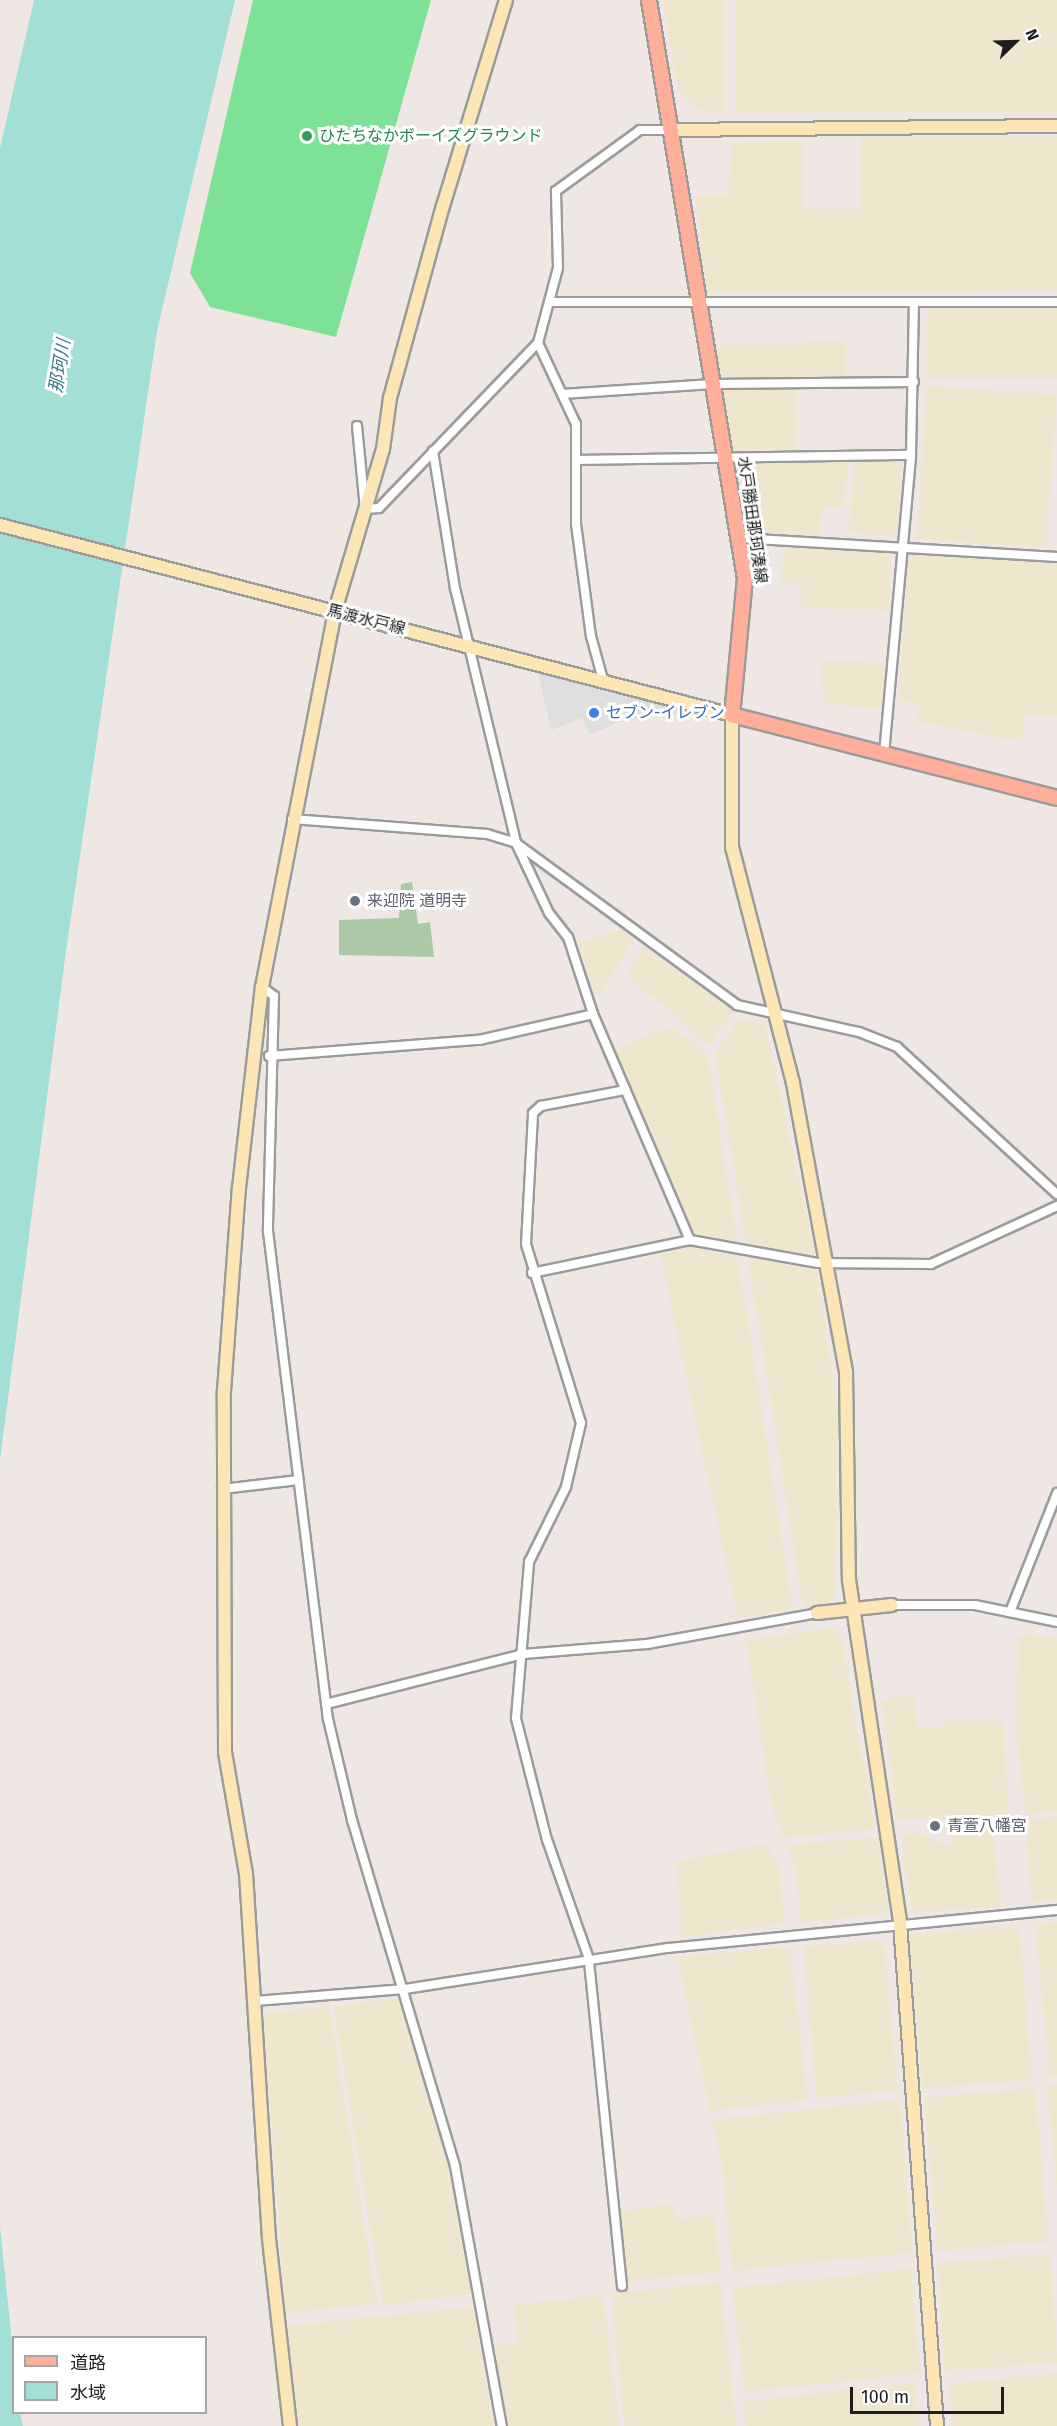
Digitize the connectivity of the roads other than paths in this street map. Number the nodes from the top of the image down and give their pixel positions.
1 (506, 0) edge
2 (649, 0) edge
3 (1057, 126) edge
4 (672, 130) junction
5 (699, 301) junction
6 (553, 302) junction
7 (914, 302) junction
8 (1057, 302) edge
9 (538, 342) junction
10 (914, 382) junction
11 (713, 384) junction
12 (562, 394) junction
13 (357, 426) dead end
14 (433, 451) junction
15 (911, 455) junction
16 (725, 456) junction
17 (579, 460) junction
18 (365, 509) junction
19 (0, 525) edge
20 (739, 538) junction
21 (902, 544) junction
22 (1057, 557) edge
23 (334, 611) junction
24 (471, 647) junction
25 (603, 680) junction
26 (732, 715) junction
27 (884, 754) junction
28 (1057, 798) edge
29 (292, 819) junction
30 (516, 843) junction
31 (262, 987) junction
32 (593, 1014) junction
33 (775, 1017) junction
34 (269, 1056) junction
35 (625, 1090) junction
36 (1057, 1194) edge
37 (1057, 1206) edge
38 (690, 1240) junction
39 (830, 1263) junction
40 (532, 1273) junction
41 (298, 1480) junction
42 (222, 1489) junction
43 (1057, 1493) edge
44 (892, 1605) joint
45 (851, 1609) junction
46 (1010, 1612) junction
47 (817, 1614) joint
48 (1057, 1622) edge
49 (523, 1654) junction
50 (326, 1704) junction
51 (1057, 1910) edge
52 (900, 1923) junction
53 (589, 1959) junction
54 (405, 1989) junction
55 (255, 2001) junction
56 (622, 2286) dead end
57 (290, 2426) edge
58 (502, 2426) edge
59 (937, 2426) edge

1 - 18 street
2 - 4 main road, 水戸勝田那珂湊線
3 - 4 street
4 - 5 main road, 水戸勝田那珂湊線
4 - 6 street
5 - 6 street
5 - 7 street
5 - 11 main road, 水戸勝田那珂湊線
6 - 9 street
7 - 8 street
7 - 10 street
9 - 12 street
9 - 14 street
10 - 11 street
10 - 15 street
11 - 12 street
11 - 16 main road, 水戸勝田那珂湊線
12 - 17 street
13 - 18 street
14 - 18 street
14 - 24 street
15 - 16 street
15 - 21 street
16 - 17 street
16 - 20 main road, 水戸勝田那珂湊線
17 - 25 street
18 - 23 street
19 - 23 street, 馬渡水戸線
20 - 21 street
20 - 26 main road, 水戸勝田那珂湊線
21 - 22 street
21 - 27 street
23 - 24 street, 馬渡水戸線
23 - 29 street
24 - 25 street, 馬渡水戸線
24 - 30 street
25 - 26 street, 馬渡水戸線
26 - 27 main road
26 - 33 street
27 - 28 main road
29 - 30 street
29 - 31 street
30 - 32 street
30 - 33 street
31 - 34 street
31 - 42 street
32 - 34 street
32 - 35 street
33 - 36 street
33 - 39 street
34 - 41 street
35 - 38 street
35 - 40 street
37 - 39 street
38 - 39 street
38 - 40 street
39 - 45 street
40 - 49 street
41 - 42 street
41 - 50 street
42 - 55 street
43 - 46 street
44 - 45 street
44 - 46 street
45 - 47 street
45 - 52 street
46 - 48 street
47 - 49 street
49 - 50 street
49 - 53 street
50 - 54 street
51 - 52 street
52 - 53 street
52 - 59 street
53 - 54 street
53 - 56 street
54 - 55 street
54 - 58 street
55 - 57 street

